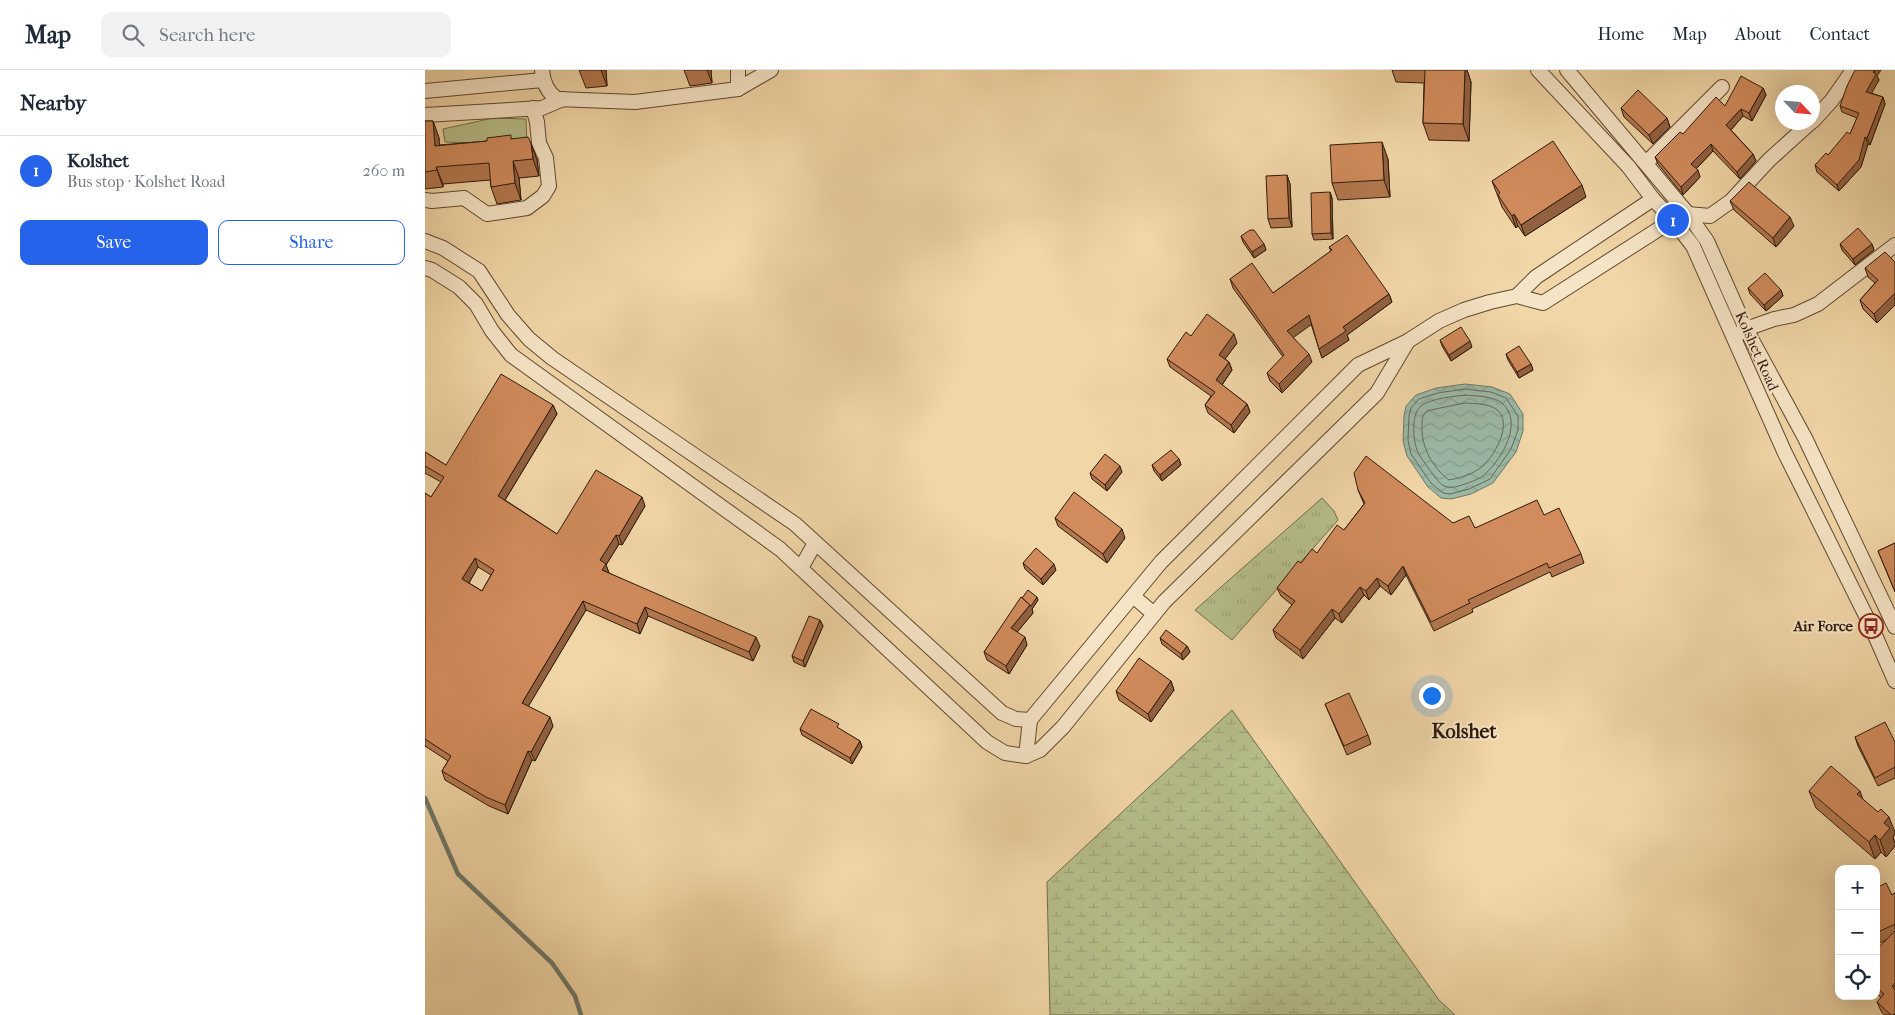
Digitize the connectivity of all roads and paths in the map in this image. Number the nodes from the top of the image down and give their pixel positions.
1 (738, 70) edge
2 (771, 70) edge
3 (1539, 70) edge
4 (1567, 70) edge
5 (1853, 70) edge
6 (543, 75) edge
7 (1722, 87) dead end
8 (738, 89) junction
9 (425, 91) edge
10 (563, 100) junction
11 (533, 108) junction
12 (1820, 113) edge
13 (425, 115) edge
14 (1803, 130) edge
15 (1645, 162) junction
16 (1653, 199) junction
17 (425, 200) edge
18 (1688, 214) junction
19 (1673, 220) junction
20 (425, 241) edge
21 (1895, 244) edge
22 (425, 268) edge
23 (1517, 296) junction
24 (1746, 329) junction
25 (1733, 337) junction
26 (1407, 340) junction
27 (552, 358) junction
28 (537, 374) junction
29 (815, 543) junction
30 (801, 568) junction
31 (1133, 596) junction
32 (1154, 614) junction
33 (1893, 622) edge
34 (1871, 626) junction
35 (1895, 681) edge
36 (1030, 720) junction
37 (1025, 756) junction

1 - 8 street
2 - 8 street
3 - 16 street, Kolshet Road
4 - 15 street, Kolshet Road
5 - 12 street
6 - 9 street
6 - 10 street
7 - 15 street
8 - 10 street
10 - 11 street
11 - 13 street
11 - 17 street
14 - 18 street
15 - 18 street, Kolshet Road
16 - 19 street, Kolshet Road
16 - 23 street
18 - 19 street
18 - 24 street, Kolshet Road
19 - 23 street
19 - 25 street, Kolshet Road
20 - 27 street
21 - 24 street
22 - 28 street
23 - 26 street
24 - 25 street
24 - 33 street, Kolshet Road
25 - 34 street, Kolshet Road
26 - 31 street
26 - 32 street
27 - 28 street
27 - 29 street
28 - 30 street
29 - 30 street
29 - 36 street
30 - 37 street
31 - 32 street
31 - 36 street
32 - 37 street
33 - 34 street
34 - 35 street, Kolshet Road
36 - 37 street

